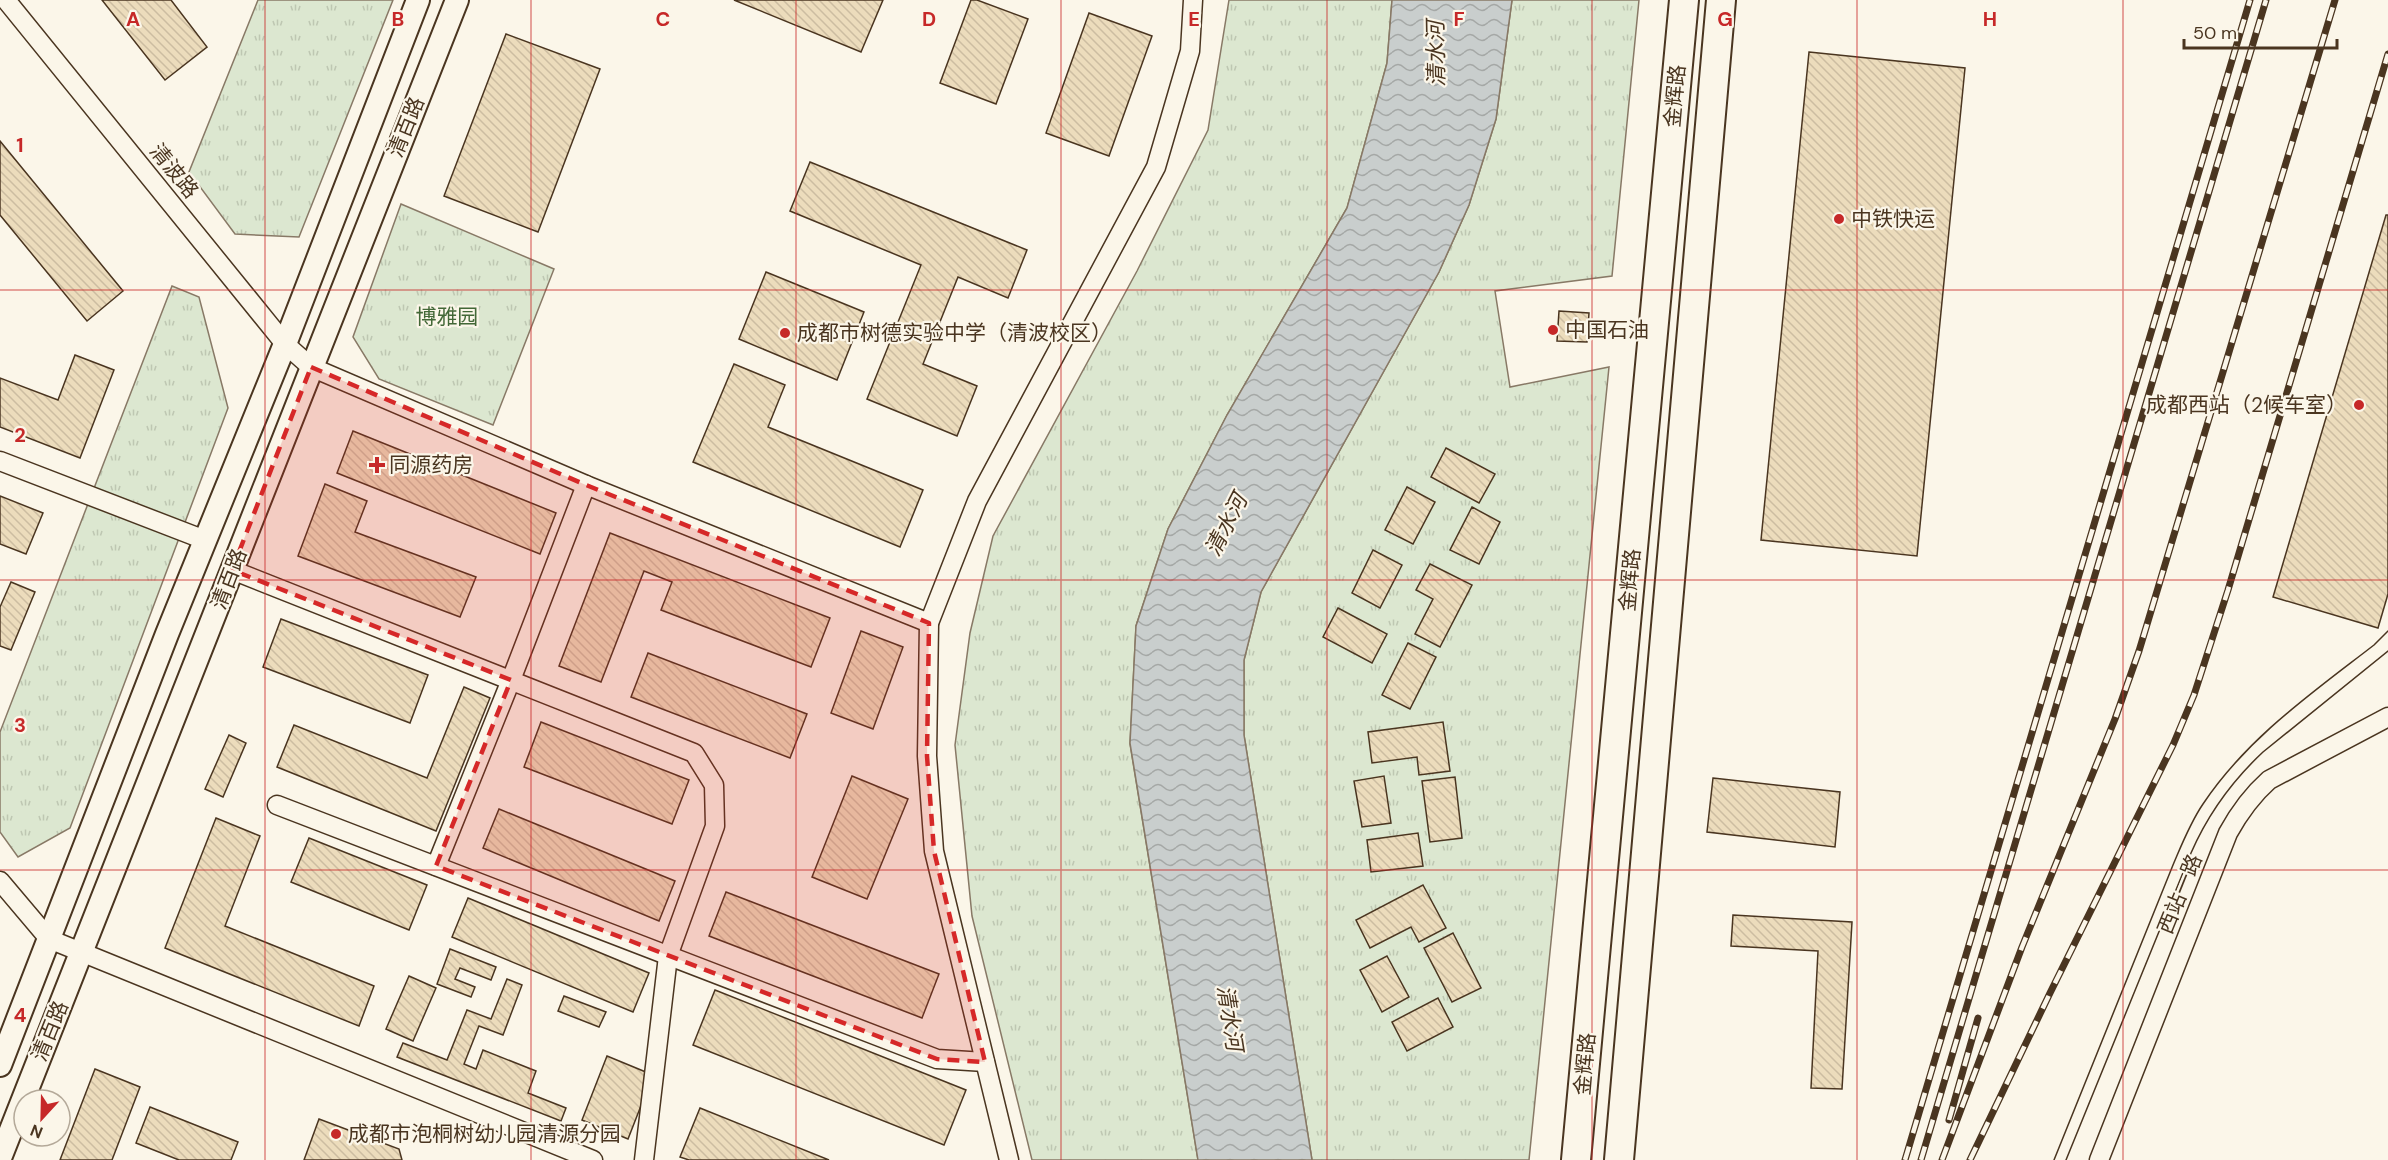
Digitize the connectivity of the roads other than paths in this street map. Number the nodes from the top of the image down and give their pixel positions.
1 (418, 0) edge
2 (457, 0) edge
3 (1193, 0) edge
4 (1684, 0) edge
5 (1721, 0) edge
6 (3, 1) edge
7 (285, 344) junction
8 (311, 367) junction
9 (0, 461) edge
10 (586, 485) junction
11 (205, 540) junction
12 (232, 570) junction
13 (929, 623) junction
14 (511, 681) junction
15 (2388, 717) edge
16 (277, 805) dead end
17 (436, 866) junction
18 (0, 881) edge
19 (49, 939) junction
20 (82, 953) junction
21 (668, 956) junction
22 (985, 1062) junction
23 (0, 1065) edge
24 (0, 1158) edge
25 (592, 1160) edge
26 (644, 1160) edge
27 (1009, 1160) edge
28 (1576, 1160) edge
29 (1619, 1160) edge
30 (2099, 1160) edge

1 - 7 street, 清百路
2 - 8 street, 清百路
3 - 13 street
4 - 28 main road, 金辉路
5 - 29 main road, 金辉路
6 - 7 street, 清波路
7 - 8 street, 清波路
7 - 11 street, 清百路
8 - 10 street, 清波路
8 - 12 street, 清百路
9 - 11 street
10 - 13 street, 清波路
10 - 14 street
11 - 19 street, 清百路
12 - 14 street
12 - 20 street, 清百路
13 - 22 street
14 - 17 street
14 - 21 street
15 - 30 street, 西站一路
16 - 17 street
17 - 21 street
18 - 19 street
19 - 20 street
19 - 23 street, 清百路
20 - 24 street, 清百路
20 - 25 street
21 - 22 street
21 - 26 street
22 - 27 street

